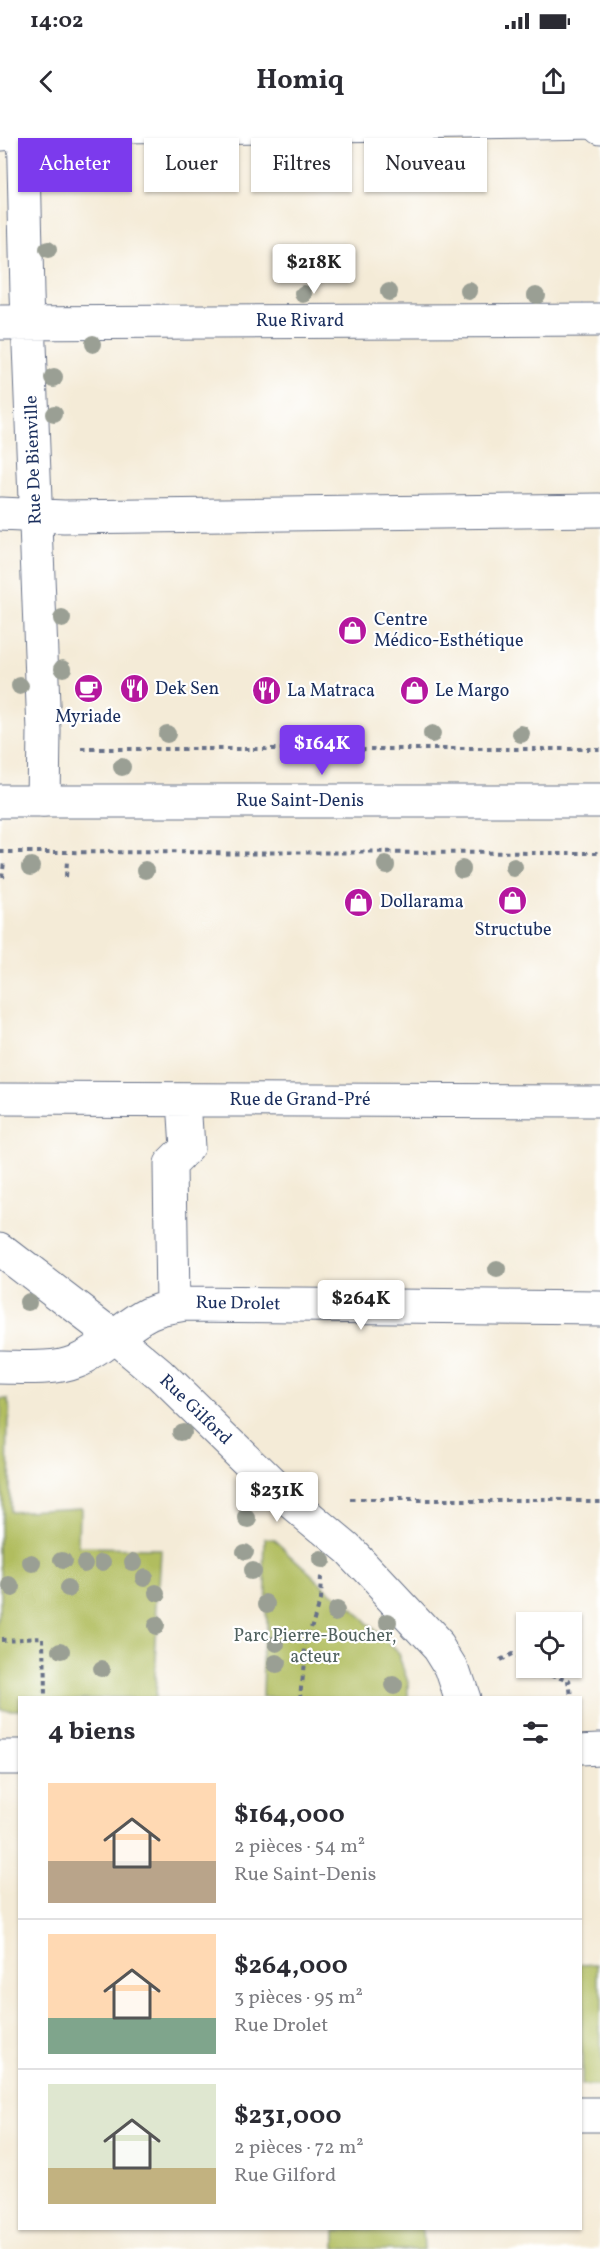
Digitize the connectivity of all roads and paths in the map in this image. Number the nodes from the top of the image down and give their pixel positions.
1 (600, 127) edge
2 (15, 128) edge
3 (600, 320) edge
4 (14, 323) edge
5 (600, 510) edge
6 (0, 513) edge
7 (36, 515) junction
8 (78, 748) dead end
9 (600, 749) edge
10 (0, 801) edge
11 (43, 801) junction
12 (600, 801) edge
13 (0, 852) edge
14 (600, 853) edge
15 (4, 861) dead end
16 (66, 862) dead end
17 (2, 877) dead end
18 (65, 877) dead end
19 (0, 1099) edge
20 (184, 1100) junction
21 (600, 1101) edge
22 (0, 1249) edge
23 (172, 1306) junction
24 (600, 1308) edge
25 (116, 1338) junction
26 (0, 1367) edge
27 (347, 1501) dead end
28 (600, 1501) edge
29 (320, 1577) dead end
30 (0, 1638) edge
31 (516, 1658) edge
32 (498, 1661) dead end
33 (562, 1678) edge
34 (45, 1696) edge
35 (301, 1696) edge
36 (461, 1696) edge
37 (572, 1696) edge
38 (600, 1748) edge
39 (582, 1749) edge
40 (0, 1757) edge
41 (18, 1757) edge
42 (582, 2115) edge
43 (600, 2115) edge

1 - 2 street
2 - 4 street, Rue De Bienville
3 - 4 street, Rue Rivard
4 - 7 street, Rue De Bienville
5 - 7 street
6 - 7 street
7 - 11 street, Rue De Bienville
8 - 9 path
10 - 11 street, Rue Saint-Denis
11 - 12 street, Rue Saint-Denis
13 - 14 path
15 - 17 path
16 - 18 path
19 - 20 street, Rue de Grand-Pré
20 - 21 street, Rue de Grand-Pré
20 - 23 street
22 - 25 street, Rue Gilford
23 - 24 street, Rue Drolet
23 - 25 street, Rue Drolet
25 - 26 street, Rue Drolet
25 - 36 street, Rue Gilford
27 - 28 path
29 - 35 path
30 - 34 path
31 - 32 path
33 - 37 path
38 - 39 street
40 - 41 street
42 - 43 street

